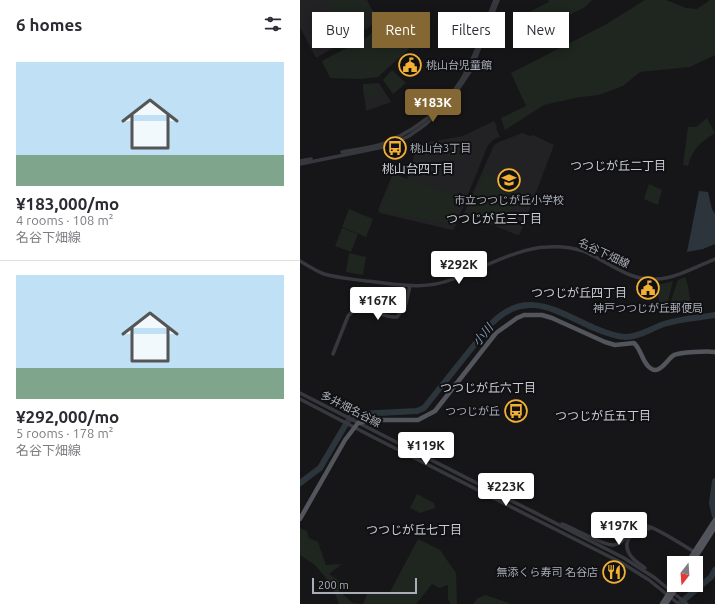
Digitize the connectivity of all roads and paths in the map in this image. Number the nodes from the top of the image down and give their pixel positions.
1 (495, 0) edge
2 (498, 0) edge
3 (300, 162) edge
4 (715, 259) edge
5 (300, 261) edge
6 (410, 286) junction
7 (715, 352) edge
8 (333, 354) dead end
9 (300, 393) edge
10 (300, 398) edge
11 (537, 514) junction
12 (300, 518) edge
13 (715, 520) edge
14 (712, 529) edge
15 (663, 534) junction
16 (696, 553) junction
17 (693, 556) edge
18 (695, 556) edge
19 (666, 586) junction
20 (670, 592) edge
21 (674, 592) edge
22 (662, 604) edge
23 (666, 604) edge
24 (678, 604) edge
25 (688, 604) edge

1 - 3 street
2 - 3 street
4 - 6 street, 名谷下畑線
5 - 6 street, 名谷下畑線
6 - 8 street
7 - 12 main road
9 - 11 street, 多井畑名谷線
10 - 24 street, 多井畑名谷線
11 - 15 street
11 - 19 street, 多井畑名谷線
13 - 14 main road
14 - 16 main road
15 - 16 street
15 - 19 street
16 - 17 main road
16 - 18 main road
19 - 25 street, 多井畑名谷線
20 - 22 main road
21 - 23 main road

